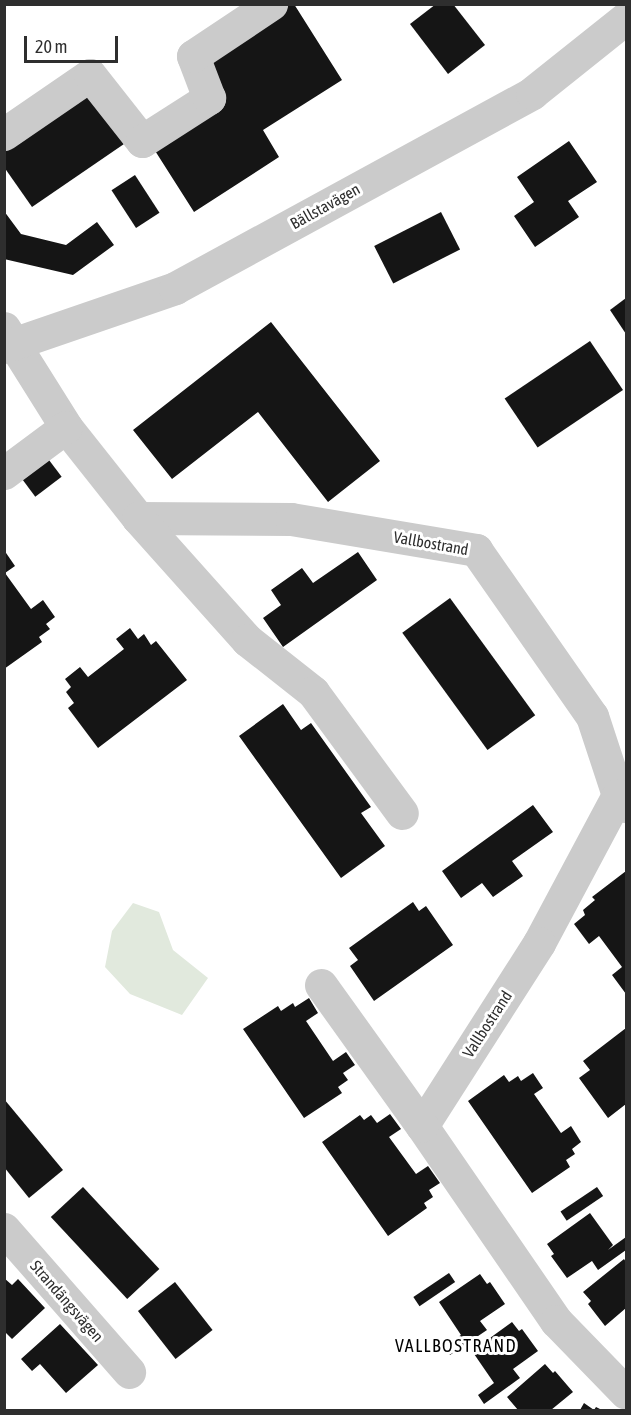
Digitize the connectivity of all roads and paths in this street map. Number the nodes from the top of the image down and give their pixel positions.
1 (271, 4) edge
2 (627, 18) edge
3 (4, 134) edge
4 (8, 339) edge
5 (66, 427) junction
6 (4, 473) edge
7 (138, 518) junction
8 (622, 801) edge
9 (402, 813) dead end
10 (321, 985) dead end
11 (422, 1126) junction
12 (4, 1229) edge
13 (129, 1372) dead end
14 (627, 1393) edge

1 - 3 street
2 - 4 street, Bällstavägen
4 - 5 street
5 - 6 street
5 - 7 street
7 - 8 street, Vallbostrand
7 - 9 street
8 - 11 street, Vallbostrand
10 - 11 street
11 - 14 street
12 - 13 street, Strandängsvägen

